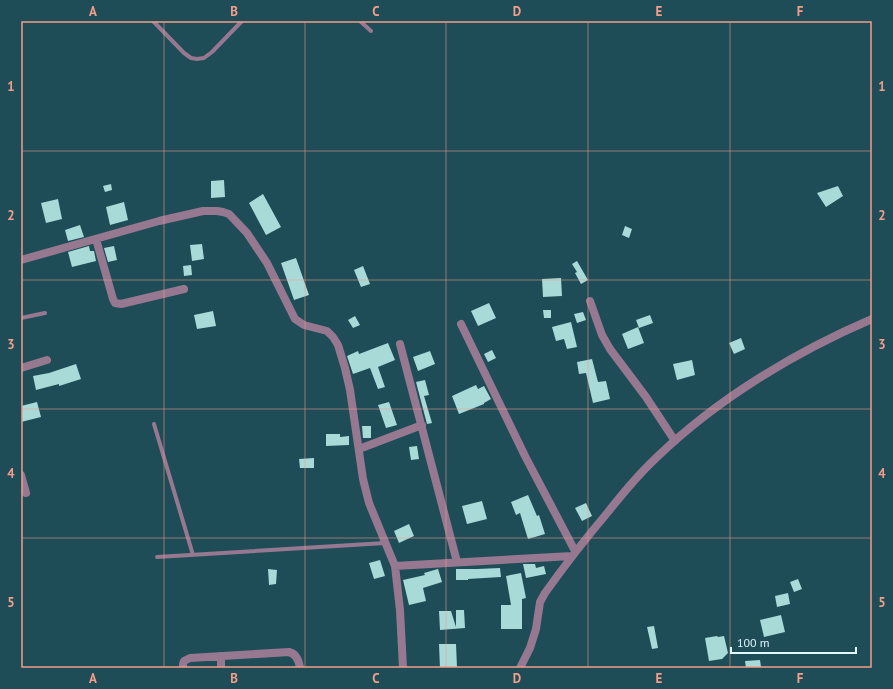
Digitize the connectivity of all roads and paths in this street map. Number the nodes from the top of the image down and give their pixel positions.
1 (152, 21) edge
2 (242, 21) edge
3 (360, 21) edge
4 (371, 31) dead end
5 (96, 239) junction
6 (21, 260) edge
7 (184, 289) dead end
8 (590, 301) dead end
9 (45, 313) dead end
10 (21, 318) edge
11 (872, 319) edge
12 (461, 324) dead end
13 (400, 344) dead end
14 (47, 360) dead end
15 (21, 368) edge
16 (154, 424) dead end
17 (422, 425) junction
18 (674, 441) junction
19 (359, 449) junction
20 (21, 475) edge
21 (26, 493) dead end
22 (386, 543) junction
23 (574, 554) junction
24 (193, 555) junction
25 (157, 557) dead end
26 (457, 562) junction
27 (395, 566) junction
28 (221, 656) junction
29 (183, 668) edge
30 (221, 668) edge
31 (300, 668) edge
32 (403, 668) edge
33 (520, 668) edge

1 - 2 lane
3 - 4 lane
5 - 6 street
5 - 7 street
5 - 19 street
8 - 18 street
9 - 10 lane
11 - 18 street
12 - 23 street
13 - 17 street
14 - 15 street
16 - 24 lane
17 - 19 street
17 - 26 street
18 - 23 street
19 - 22 street
20 - 21 street
22 - 24 lane
22 - 27 street
23 - 26 street
23 - 33 street
24 - 25 lane
26 - 27 street
27 - 32 street
28 - 29 street
28 - 30 street
28 - 31 street

